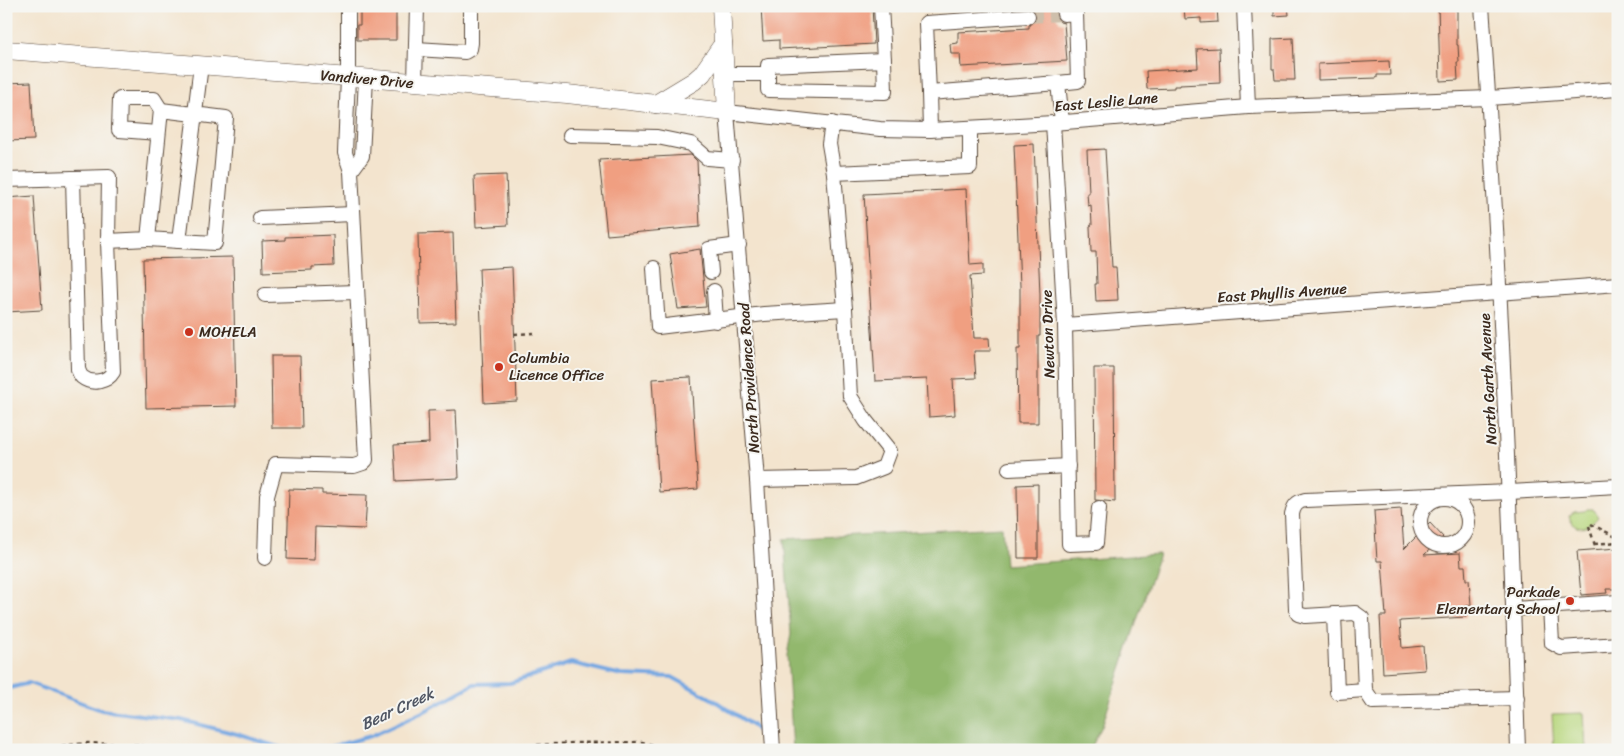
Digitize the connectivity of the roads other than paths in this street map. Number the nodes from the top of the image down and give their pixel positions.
1 (348, 6) edge
2 (417, 6) edge
3 (471, 6) edge
4 (721, 6) edge
5 (881, 6) edge
6 (1244, 6) edge
7 (1482, 6) edge
8 (1064, 14) dead end
9 (1028, 16) tunnel mouth
10 (723, 44) junction
11 (416, 49) junction
12 (6, 50) edge
13 (884, 60) junction
14 (201, 65) junction
15 (725, 74) junction
16 (768, 74) junction
17 (348, 77) junction
18 (366, 78) junction
19 (415, 82) junction
20 (1058, 83) junction
21 (1618, 89) edge
22 (929, 93) junction
23 (1489, 98) junction
24 (656, 104) junction
25 (1248, 107) junction
26 (161, 110) junction
27 (727, 112) junction
28 (195, 114) junction
29 (832, 123) junction
30 (1057, 123) junction
31 (970, 128) junction
32 (930, 130) junction
33 (158, 133) junction
34 (570, 135) dead end
35 (732, 160) junction
36 (351, 171) junction
37 (834, 173) junction
38 (73, 178) junction
39 (6, 180) edge
40 (353, 214) junction
41 (260, 218) dead end
42 (148, 239) junction
43 (108, 241) junction
44 (179, 242) junction
45 (739, 245) junction
46 (654, 268) dead end
47 (711, 272) dead end
48 (1618, 284) edge
49 (714, 291) dead end
50 (356, 292) junction
51 (1500, 294) junction
52 (265, 295) dead end
53 (845, 309) junction
54 (745, 317) junction
55 (716, 321) junction
56 (1066, 325) junction
57 (1068, 466) junction
58 (1009, 469) dead end
59 (757, 480) junction
60 (1618, 486) edge
61 (1510, 492) junction
62 (1098, 508) dead end
63 (265, 558) dead end
64 (1618, 602) edge
65 (1550, 607) junction
66 (1514, 609) junction
67 (1334, 614) junction
68 (1618, 644) edge
69 (1365, 690) junction
70 (1517, 698) junction
71 (773, 750) edge
72 (1518, 750) edge

1 - 17 street
2 - 11 street
3 - 11 street
4 - 10 main road, North Providence Road
5 - 13 street
6 - 25 street
7 - 23 street, North Garth Avenue
8 - 20 street
9 - 22 street
10 - 15 main road, North Providence Road
10 - 24 main road
11 - 19 street
12 - 14 main road, Vandiver Drive
13 - 16 street
13 - 16 street
14 - 17 main road, Vandiver Drive
14 - 28 street
15 - 16 street
15 - 27 main road, North Providence Road
17 - 18 main road, Vandiver Drive
17 - 36 street
18 - 19 main road, Vandiver Drive
18 - 36 street
19 - 24 main road, Vandiver Drive
20 - 22 street
20 - 30 street, Newton Drive
21 - 23 street, East Leslie Lane
22 - 32 street
23 - 25 street, East Leslie Lane
23 - 51 street, North Garth Avenue
24 - 27 main road, Vandiver Drive
25 - 30 street, East Leslie Lane
26 - 28 street
26 - 33 street
26 - 33 street
27 - 29 street, East Leslie Lane
27 - 35 street, North Providence Road
28 - 44 street
28 - 44 street
29 - 32 street, East Leslie Lane
29 - 37 street
30 - 31 street, East Leslie Lane
30 - 56 street, Newton Drive
31 - 32 street, East Leslie Lane
31 - 37 street
33 - 42 street
34 - 35 street
35 - 45 street, North Providence Road
36 - 40 street
37 - 53 street
38 - 39 street
38 - 43 street
38 - 43 street
40 - 41 street
40 - 50 street
42 - 43 street
42 - 44 street
45 - 47 street
45 - 54 street, North Providence Road
46 - 55 street
48 - 51 street, East Phyllis Avenue
49 - 55 street
50 - 52 street
50 - 63 street
51 - 56 street, East Phyllis Avenue
51 - 61 street, North Garth Avenue
53 - 54 street
53 - 59 street
54 - 55 street
54 - 59 street, North Providence Road
56 - 57 street, Newton Drive
57 - 58 street
57 - 62 street, Newton Drive
59 - 71 street, North Providence Road
60 - 61 street
61 - 66 street, North Garth Avenue
61 - 67 street
64 - 65 street
65 - 66 street
65 - 68 street
66 - 70 street, North Garth Avenue
67 - 69 street
67 - 69 street
69 - 70 street
70 - 72 street, North Garth Avenue

